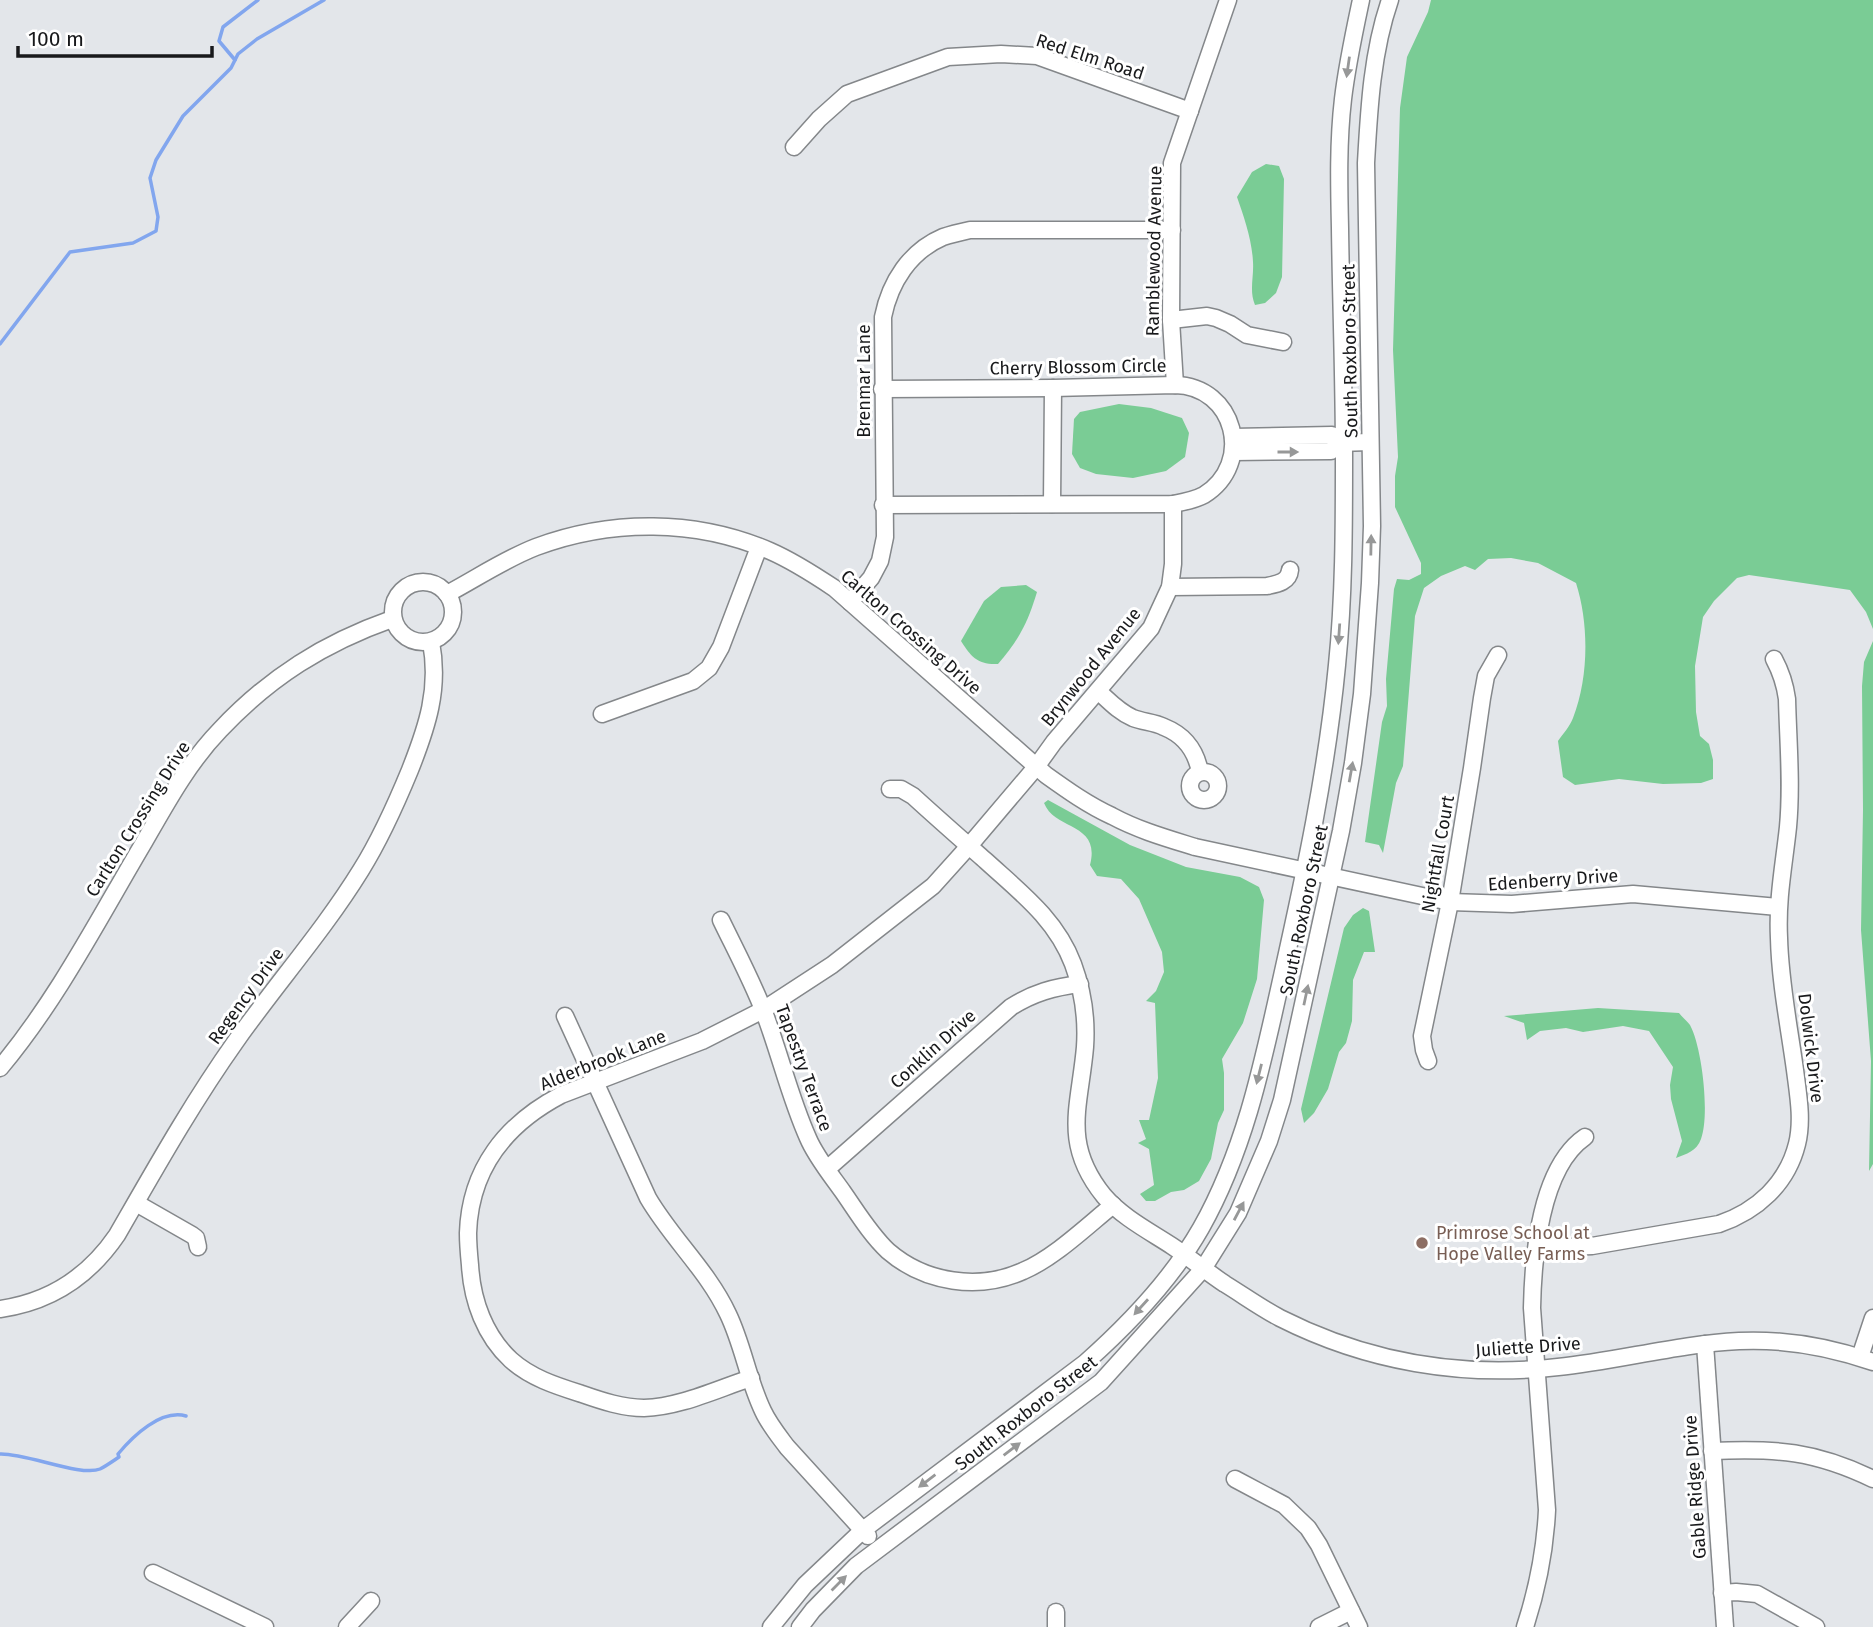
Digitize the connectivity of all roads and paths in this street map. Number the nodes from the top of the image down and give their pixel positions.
1 (1228, 0) edge
2 (1361, 0) edge
3 (1390, 0) edge
4 (1190, 111) junction
5 (794, 147) dead end
6 (1172, 230) junction
7 (1171, 320) junction
8 (1283, 342) dead end
9 (1175, 385) junction
10 (1053, 388) junction
11 (883, 389) junction
12 (1370, 442) junction
13 (1341, 443) junction
14 (1233, 444) junction
15 (1052, 503) junction
16 (1173, 504) junction
17 (883, 505) junction
18 (759, 547) junction
19 (1290, 570) dead end
20 (1170, 587) junction
21 (447, 594) junction
22 (850, 602) junction
23 (392, 618) junction
24 (431, 642) junction
25 (1499, 655) dead end
26 (1774, 659) dead end
27 (1098, 691) junction
28 (602, 714) dead end
29 (1036, 767) junction
30 (1200, 772) dead end
31 (890, 789) dead end
32 (969, 846) junction
33 (1305, 870) junction
34 (1332, 876) junction
35 (1450, 902) junction
36 (1778, 907) junction
37 (721, 920) dead end
38 (1080, 984) junction
39 (763, 1010) junction
40 (565, 1016) dead end
41 (1428, 1061) dead end
42 (0, 1068) edge
43 (595, 1082) junction
44 (1585, 1137) dead end
45 (827, 1169) junction
46 (136, 1203) junction
47 (1114, 1205) junction
48 (1537, 1243) junction
49 (198, 1247) dead end
50 (1184, 1254) junction
51 (1203, 1269) junction
52 (0, 1309) edge
53 (1873, 1318) edge
54 (1705, 1344) junction
55 (1867, 1359) edge
56 (1535, 1368) junction
57 (751, 1378) junction
58 (1712, 1451) junction
59 (1235, 1479) dead end
60 (1873, 1479) edge
61 (863, 1530) junction
62 (879, 1549) junction
63 (153, 1573) dead end
64 (1722, 1594) junction
65 (371, 1601) dead end
66 (1351, 1611) junction
67 (265, 1627) edge
68 (347, 1627) edge
69 (771, 1627) edge
70 (800, 1627) edge
71 (1319, 1627) edge
72 (1359, 1627) edge
73 (1525, 1627) edge
74 (1725, 1627) edge
75 (1816, 1627) edge

1 - 4 street, Ramblewood Avenue
2 -> 13 street, South Roxboro Street
3 - 12 street, South Roxboro Street
4 - 5 street, Red Elm Road
4 - 6 street, Ramblewood Avenue
6 - 7 street, Ramblewood Avenue
6 - 11 street, Brenmar Lane
7 - 8 street
7 - 9 street, Ramblewood Avenue
9 - 10 street, Cherry Blossom Circle
9 - 14 street, Cherry Blossom Circle
10 - 11 street, Cherry Blossom Circle
10 - 15 street
11 - 17 street, Brenmar Lane
12 - 13 street
34 -> 12 street, South Roxboro Street
13 - 14 street
13 -> 33 street, South Roxboro Street
14 - 16 street
15 - 16 street
15 - 17 street
16 - 20 street, Brynwood Avenue
17 - 22 street, Brenmar Lane
18 - 21 street, Carlton Crossing Drive
18 - 22 street, Carlton Crossing Drive
18 - 28 street
19 - 20 street
20 - 27 street, Brynwood Avenue
21 - 23 street
21 - 24 street
22 - 29 street, Carlton Crossing Drive
23 - 24 street
23 - 42 street, Carlton Crossing Drive
24 - 46 street, Regency Drive
25 - 35 street, Nightfall Court
26 - 36 street, Dolwick Drive
27 - 29 street, Brynwood Avenue
27 - 30 street
29 - 32 street, Alderbrook Lane
29 - 33 street, Carlton Crossing Drive
31 - 32 street, Juliette Drive
32 - 38 street, Juliette Drive
32 - 39 street, Alderbrook Lane
33 - 34 street, Carlton Crossing Drive
33 -> 50 street, South Roxboro Street
34 - 35 street, Edenberry Drive
51 -> 34 street, South Roxboro Street
35 - 36 street, Edenberry Drive
35 - 41 street, Nightfall Court
36 - 48 street, Dolwick Drive
37 - 39 street, Tapestry Terrace
38 - 45 street, Conklin Drive
38 - 47 street, Juliette Drive
39 - 43 street, Alderbrook Lane
39 - 45 street, Tapestry Terrace
40 - 43 street
43 - 57 street
43 - 57 street, Alderbrook Lane
44 - 48 street
45 - 47 street, Tapestry Terrace
46 - 49 street
46 - 52 street, Regency Drive
47 - 50 street, Juliette Drive
48 - 56 street
50 - 51 street, Juliette Drive
50 -> 61 street, South Roxboro Street
51 - 56 street, Juliette Drive
62 -> 51 street, South Roxboro Street
53 - 55 street
54 - 55 street, Juliette Drive
54 - 56 street, Juliette Drive
54 - 58 street, Gable Ridge Drive
56 - 73 street
57 - 61 street
58 - 60 street
58 - 64 street, Gable Ridge Drive
59 - 66 street
61 - 62 street
61 - 69 street, South Roxboro Street
70 -> 62 street, South Roxboro Street
63 - 67 street
64 - 74 street, Gable Ridge Drive
64 - 75 street
65 - 68 street
66 - 71 street
66 - 72 street

